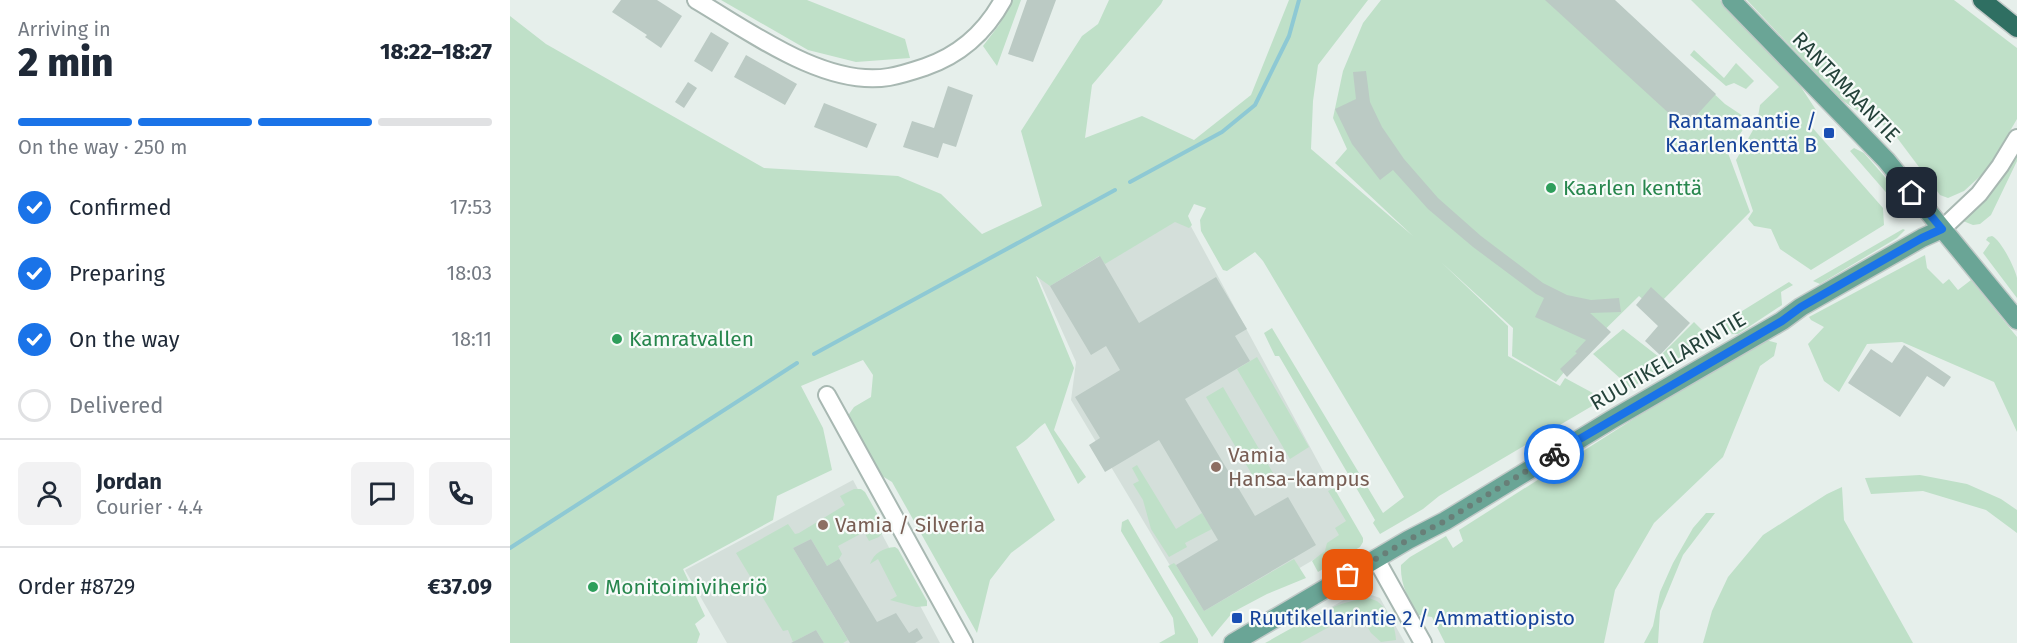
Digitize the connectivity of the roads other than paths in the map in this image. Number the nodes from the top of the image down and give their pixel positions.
1 (696, 0) edge
2 (1003, 0) edge
3 (1731, 0) edge
4 (1982, 0) edge
5 (2017, 28) edge
6 (2017, 138) edge
7 (1942, 229) junction
8 (2017, 320) edge
9 (827, 395) dead end
10 (1376, 559) junction
11 (964, 643) edge
12 (1233, 643) edge
13 (1423, 643) edge

1 - 2 street
3 - 7 main road, RANTAMAANTIE
4 - 5 highway
6 - 7 street
7 - 8 main road, RANTAMAANTIE
7 - 10 main road, RUUTIKELLARINTIE
9 - 11 street
10 - 12 main road, RUUTIKELLARINTIE
10 - 13 street

